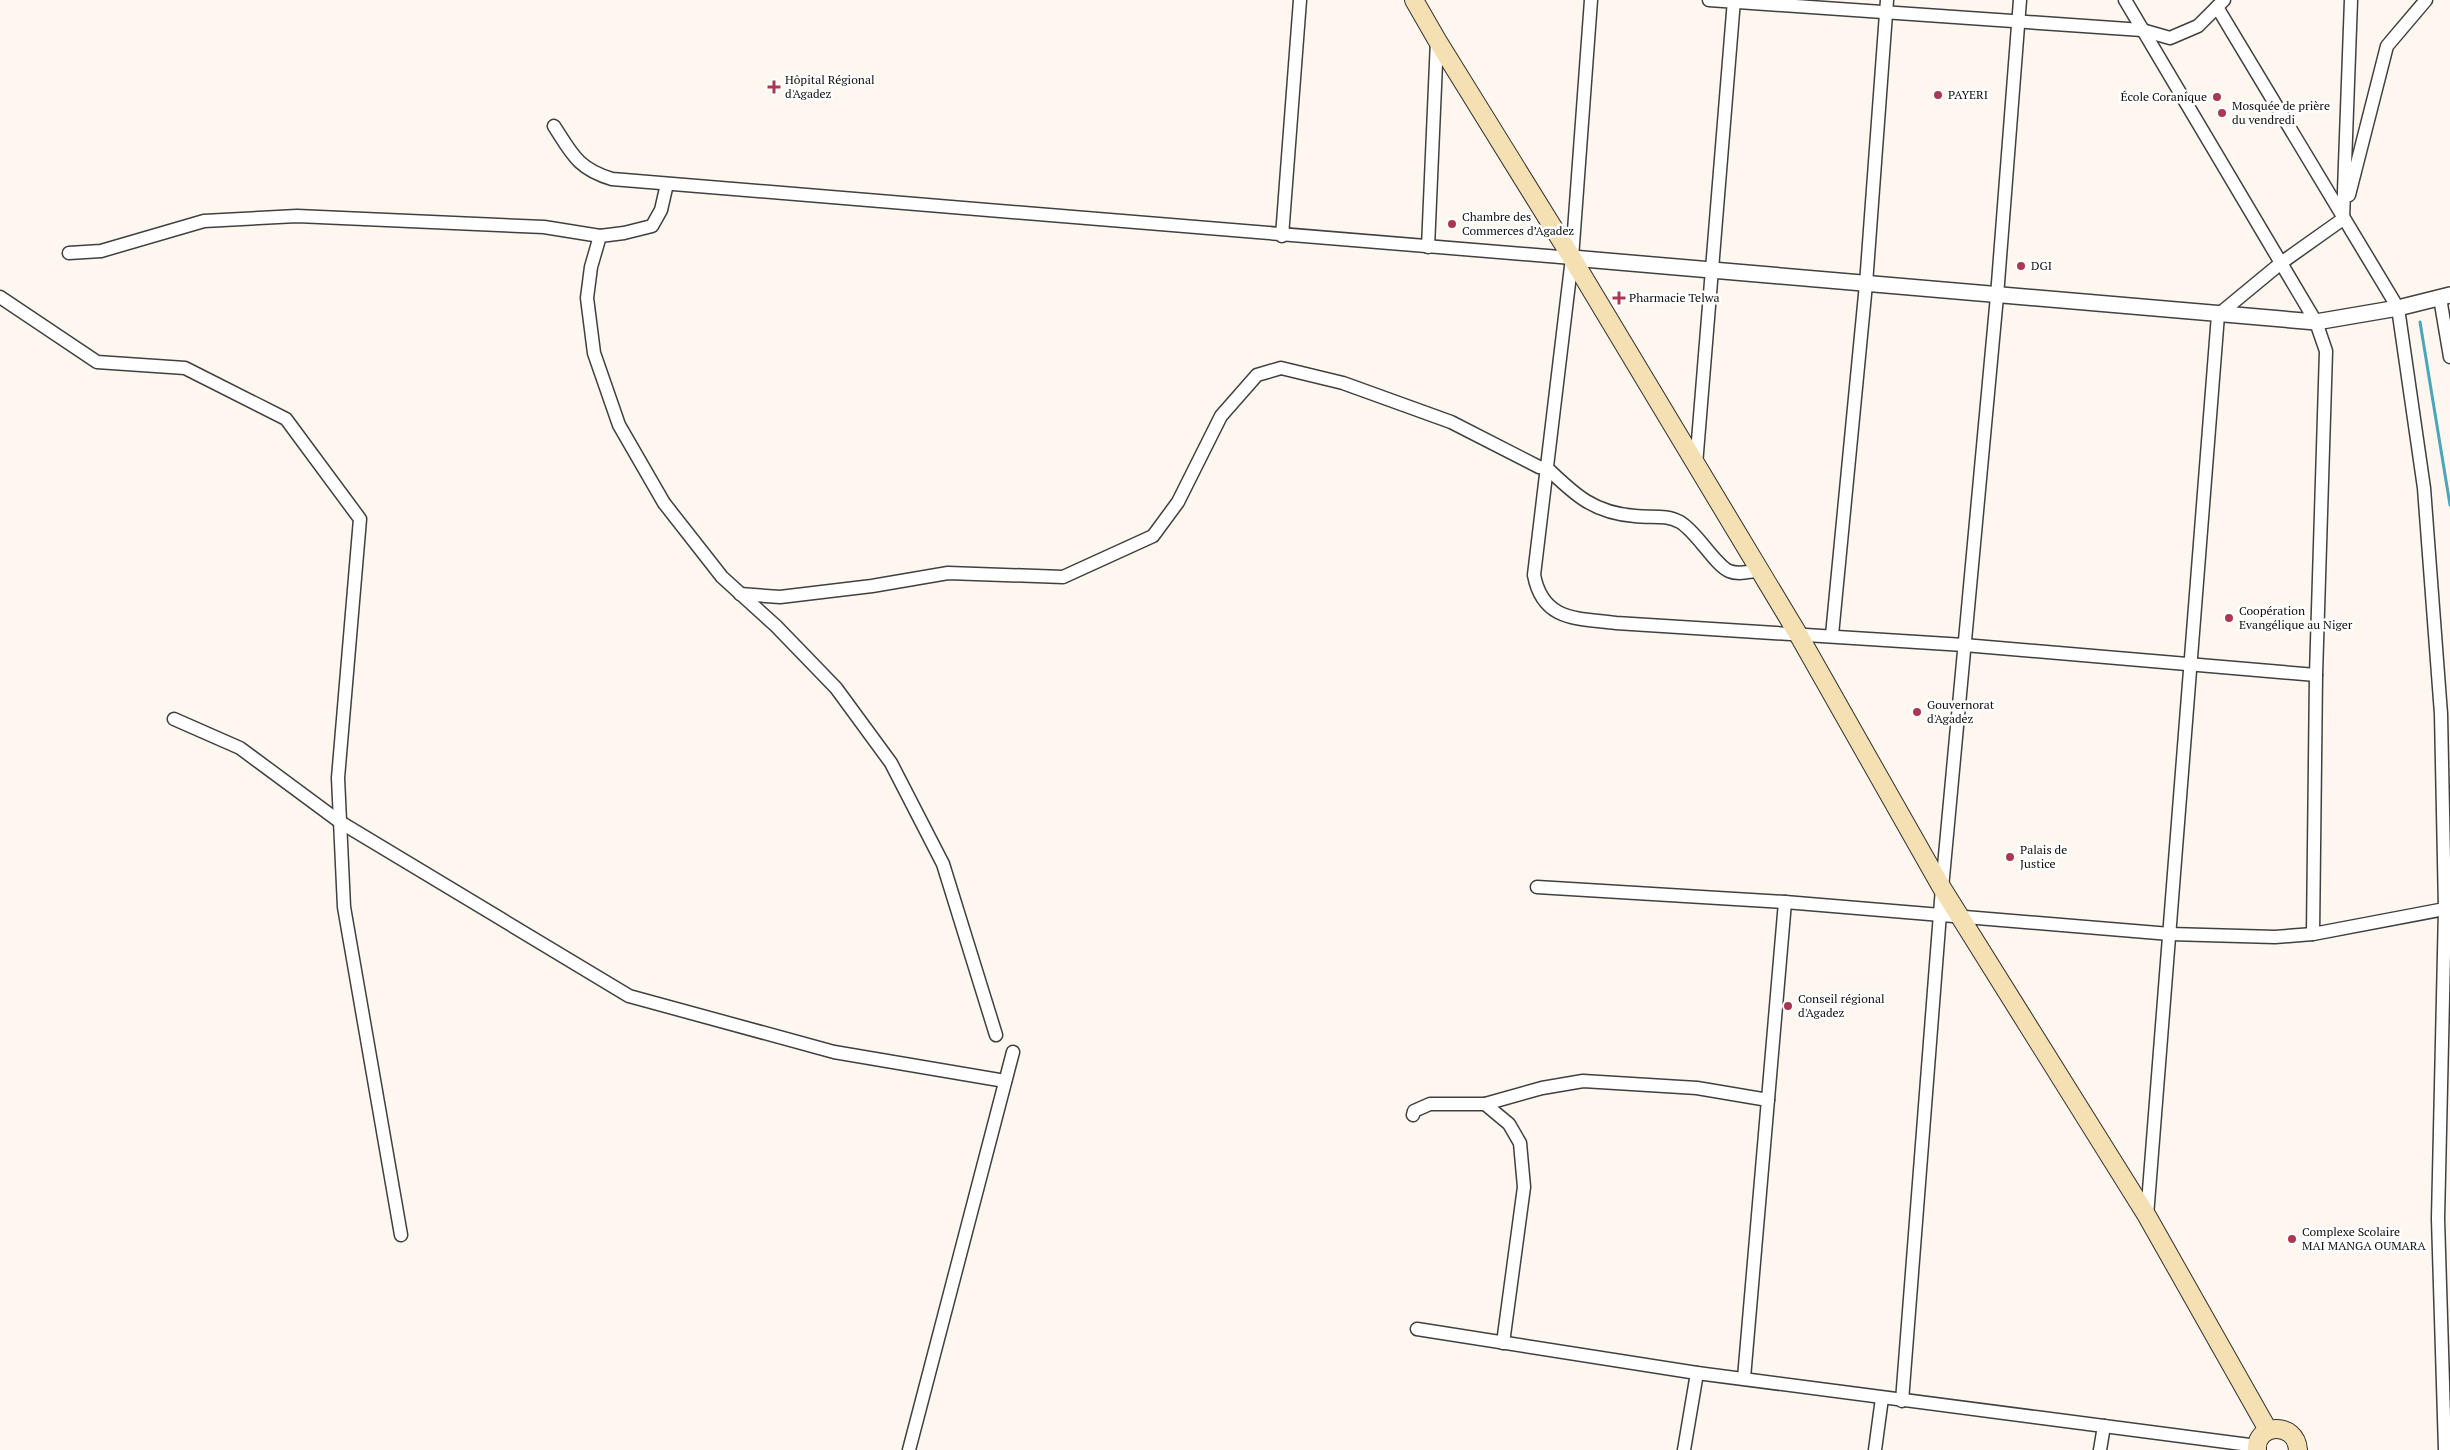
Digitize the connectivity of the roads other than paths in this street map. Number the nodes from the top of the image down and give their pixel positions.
1 (1300, 0) edge
2 (1414, 0) edge
3 (1591, 0) edge
4 (1709, 0) edge
5 (2020, 0) edge
6 (2126, 0) edge
7 (2351, 0) edge
8 (2426, 0) edge
9 (1734, 1) edge
10 (2221, 3) edge
11 (1887, 6) edge
12 (2018, 21) junction
13 (2142, 30) junction
14 (1437, 40) junction
15 (554, 126) dead end
16 (667, 184) junction
17 (2344, 219) junction
18 (600, 236) junction
19 (1282, 236) junction
20 (1428, 247) junction
21 (69, 253) dead end
22 (1572, 258) junction
23 (2281, 263) junction
24 (1712, 270) junction
25 (1866, 284) junction
26 (1998, 296) junction
27 (2445, 296) edge
28 (0, 297) edge
29 (2398, 308) junction
30 (2218, 315) junction
31 (2316, 322) junction
32 (2450, 357) edge
33 (1696, 466) junction
34 (1547, 468) junction
35 (1759, 570) junction
36 (740, 594) junction
37 (1798, 634) junction
38 (1832, 635) junction
39 (1964, 645) junction
40 (2190, 664) junction
41 (2316, 675) junction
42 (174, 719) dead end
43 (340, 822) junction
44 (1537, 888) dead end
45 (1942, 888) junction
46 (1785, 902) junction
47 (2447, 908) edge
48 (1950, 915) junction
49 (2170, 934) junction
50 (2312, 934) junction
51 (996, 1035) dead end
52 (1013, 1052) dead end
53 (1006, 1081) junction
54 (1768, 1100) junction
55 (1485, 1104) junction
56 (1413, 1115) dead end
57 (2147, 1216) junction
58 (401, 1235) dead end
59 (1417, 1329) dead end
60 (1503, 1343) junction
61 (1697, 1373) junction
62 (1744, 1378) junction
63 (1882, 1398) junction
64 (1902, 1401) junction
65 (2104, 1426) junction
66 (2268, 1430) junction
67 (2257, 1448) edge
68 (909, 1450) edge
69 (1684, 1450) edge
70 (1875, 1450) edge
71 (2100, 1450) edge
72 (2298, 1450) edge
73 (2445, 1450) edge

1 - 19 street
2 - 14 main road
3 - 22 street
4 - 9 street
5 - 12 street
6 - 13 street
7 - 17 street
8 - 17 street
9 - 11 street
9 - 24 street
10 - 13 street
10 - 17 street
11 - 12 street
11 - 25 street
12 - 13 street
12 - 26 street
13 - 23 street
14 - 20 street
14 - 22 main road
15 - 16 street
16 - 18 street
16 - 19 street
17 - 23 street
17 - 29 street
18 - 21 street
18 - 36 street
19 - 20 street
20 - 22 street
22 - 24 street
22 - 33 main road
22 - 34 street
23 - 30 street
23 - 31 street
24 - 25 street
24 - 33 street
25 - 26 street
25 - 38 street
26 - 30 street
26 - 39 street
27 - 29 street
27 - 32 street
28 - 43 street
29 - 31 street
29 - 47 street
30 - 31 street
30 - 40 street
31 - 41 street
33 - 35 main road
34 - 35 street
34 - 36 street
34 - 37 street
35 - 37 main road
36 - 51 street
37 - 38 street
37 - 45 main road
38 - 39 street
39 - 40 street
39 - 45 street
40 - 41 street
40 - 49 street
41 - 50 street
42 - 43 street
43 - 53 street
43 - 58 street
44 - 46 street
45 - 48 main road
46 - 48 street
46 - 54 street
47 - 50 street
47 - 73 street
48 - 49 street
48 - 57 main road
48 - 64 street
49 - 50 street
49 - 57 street
52 - 53 street
53 - 68 street
54 - 55 street
54 - 62 street
55 - 56 street
55 - 60 street
57 - 66 main road
59 - 60 street
60 - 61 street
61 - 62 street
61 - 69 street
62 - 63 street
63 - 64 street
63 - 70 street
64 - 65 street
65 - 67 street
65 - 71 street
66 - 67 main road
66 - 72 main road

